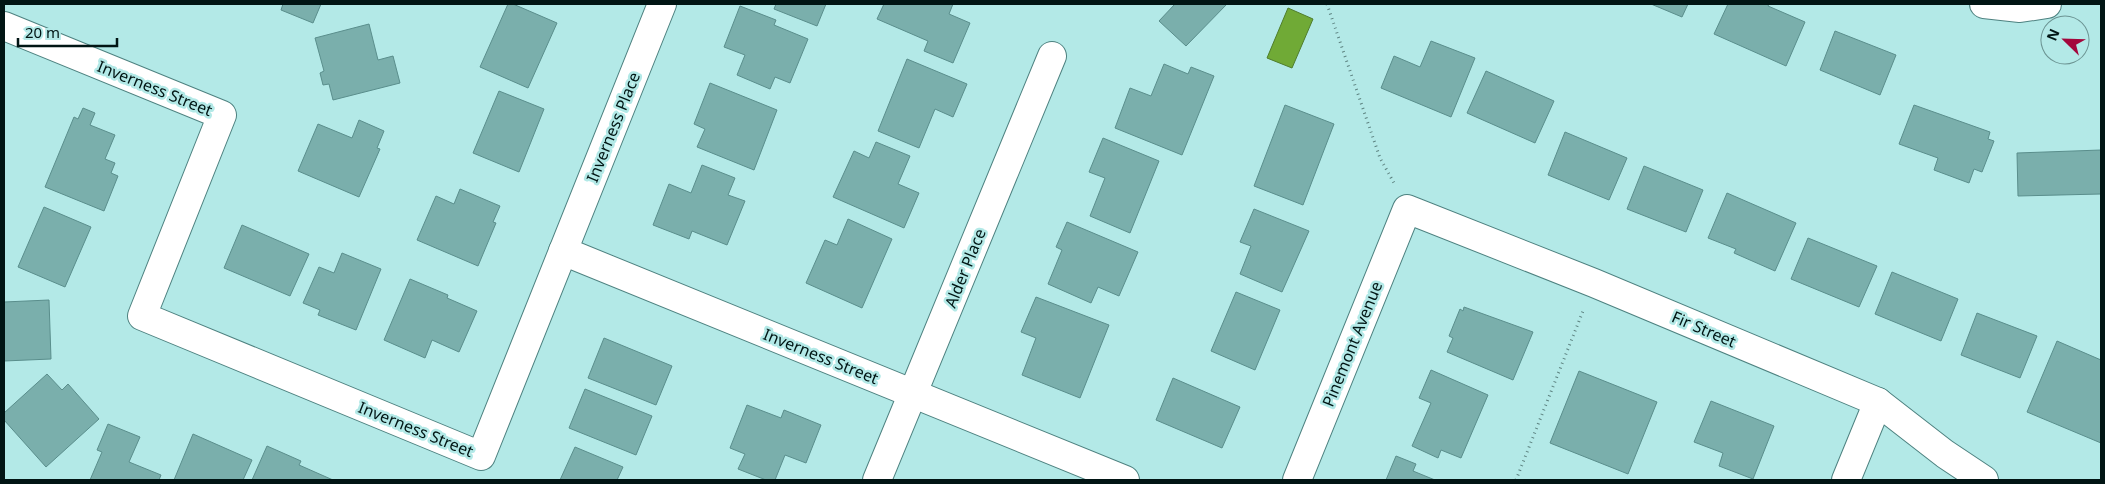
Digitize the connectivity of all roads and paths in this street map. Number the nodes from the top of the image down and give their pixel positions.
1 (662, 4) edge
2 (1327, 4) edge
3 (1984, 4) edge
4 (2047, 4) edge
5 (4, 26) edge
6 (1052, 56) dead end
7 (1407, 209) junction
8 (563, 251) junction
9 (1594, 284) junction
10 (913, 393) junction
11 (1878, 402) junction
12 (877, 480) edge
13 (1126, 480) edge
14 (1297, 480) edge
15 (1516, 480) edge
16 (1846, 480) edge
17 (1984, 480) edge

1 - 8 street, Inverness Place
2 - 7 path
3 - 4 street
5 - 8 street, Inverness Street
6 - 10 street, Alder Place
7 - 9 street, Fir Street
7 - 14 street, Pinemont Avenue
8 - 10 street, Inverness Street
9 - 11 street, Fir Street
9 - 15 path
10 - 12 street, Alder Place
10 - 13 street, Inverness Street
11 - 16 street
11 - 17 street, Fir Street

